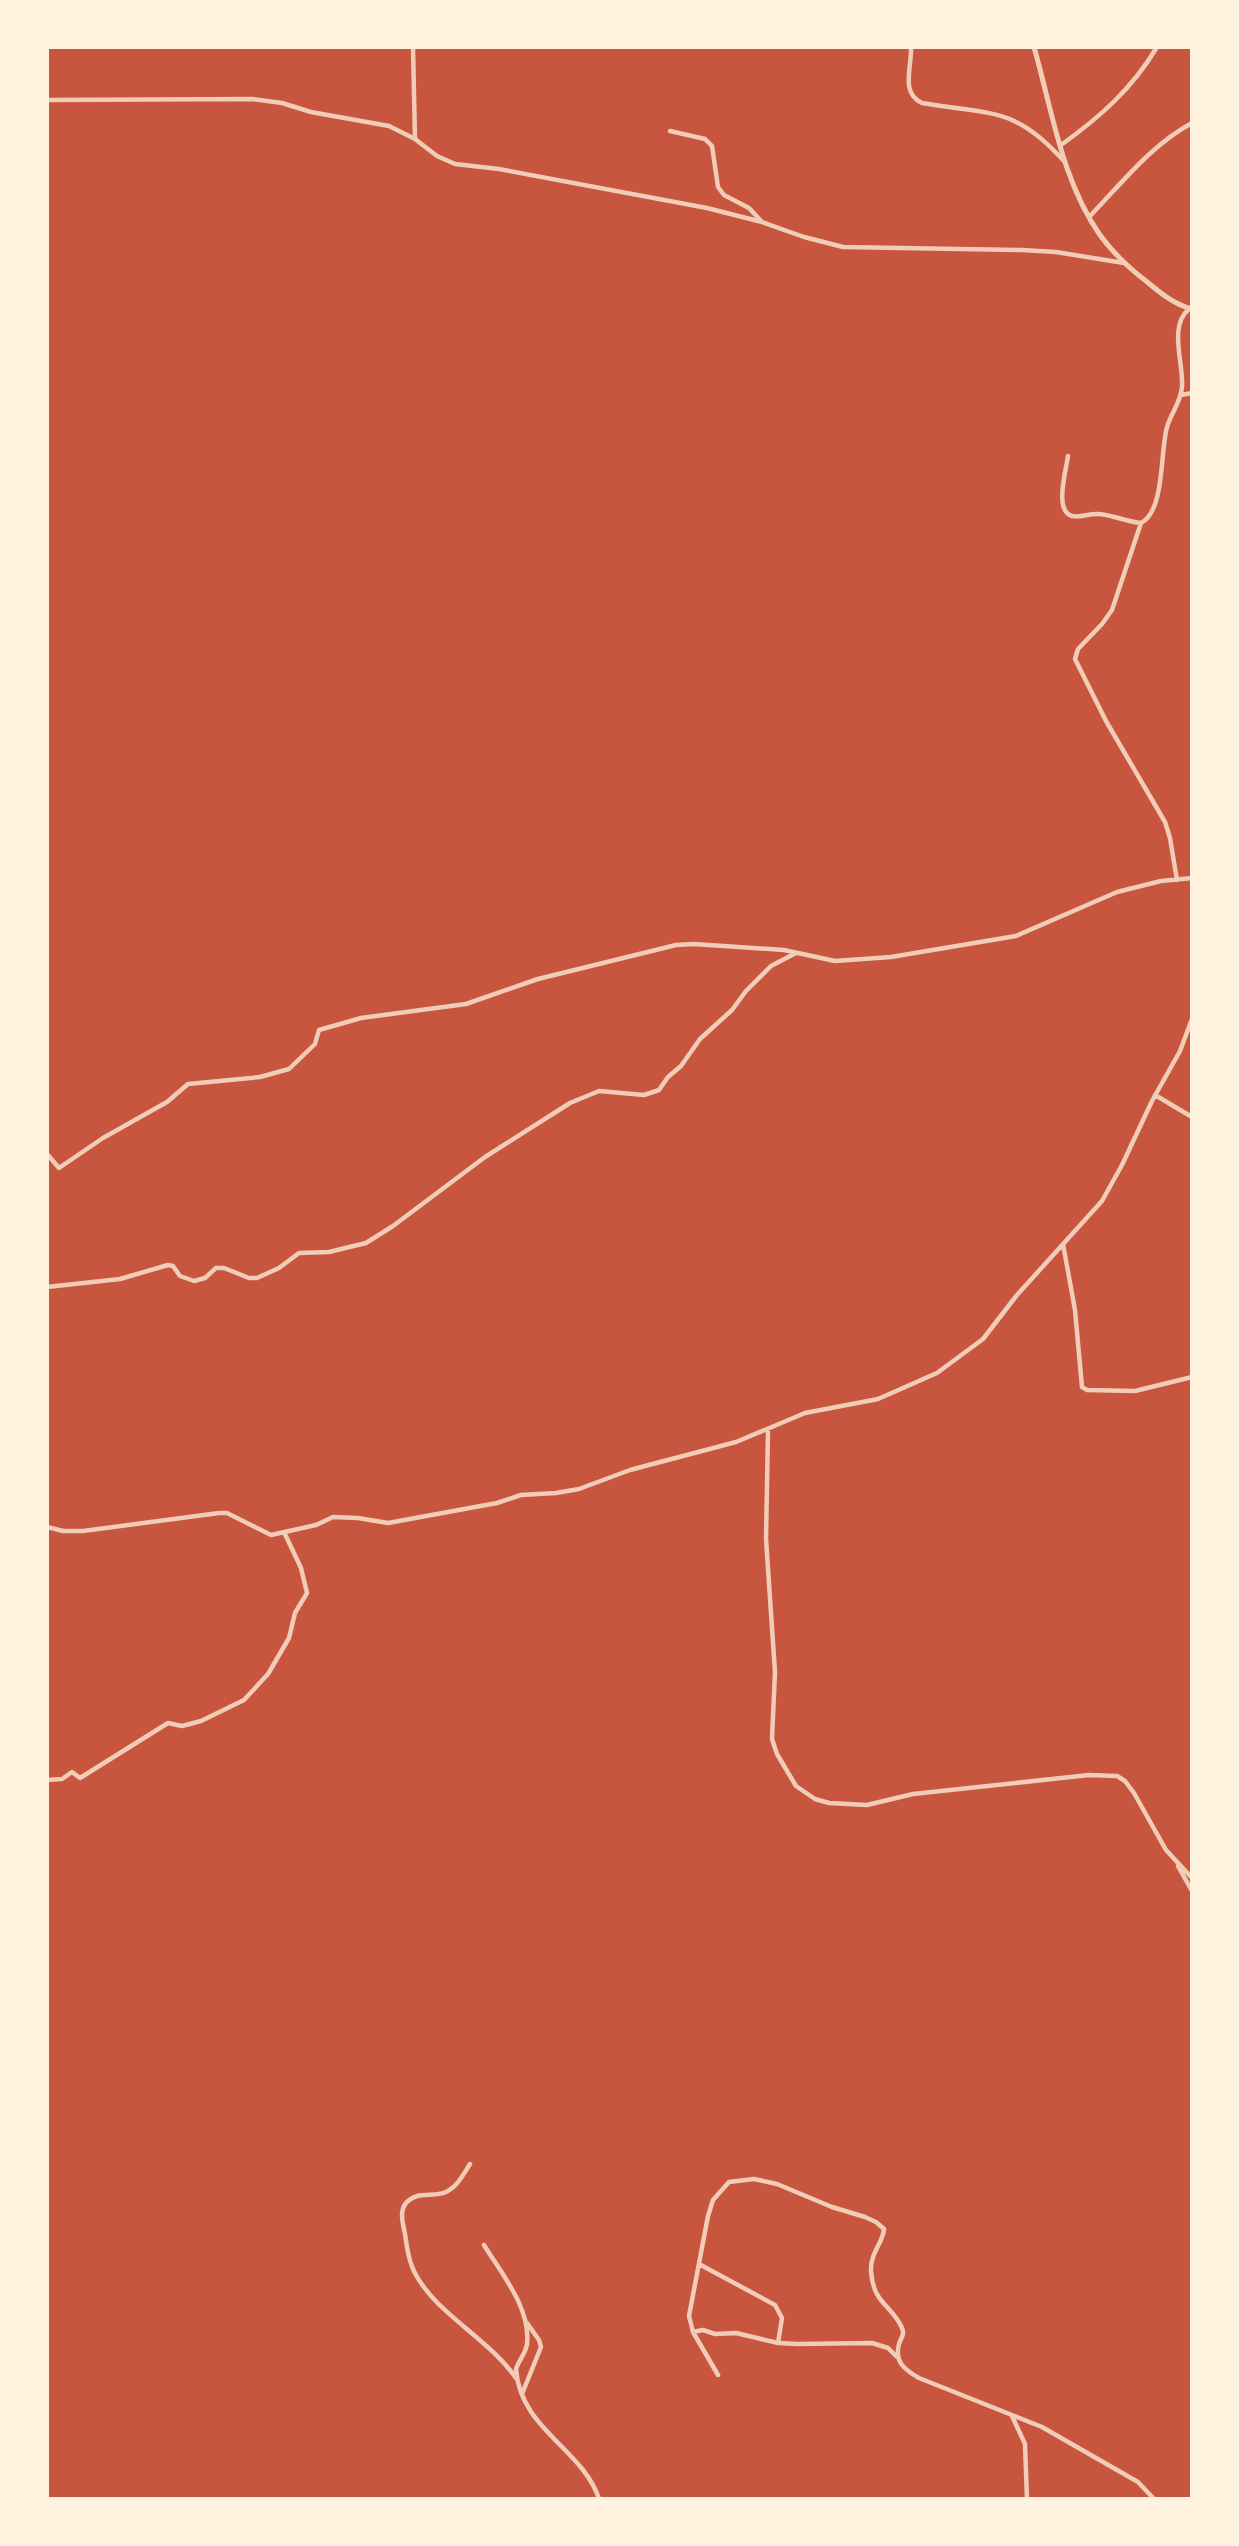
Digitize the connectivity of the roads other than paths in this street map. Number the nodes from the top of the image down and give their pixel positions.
1 (413, 47) edge
2 (911, 47) edge
3 (1034, 47) edge
4 (1157, 47) edge
5 (47, 100) edge
6 (1192, 123) edge
7 (670, 131) dead end
8 (415, 138) junction
9 (1061, 145) junction
10 (1066, 163) junction
11 (1090, 216) junction
12 (762, 222) junction
13 (1124, 263) junction
14 (1190, 309) edge
15 (1192, 393) edge
16 (1181, 395) junction
17 (1068, 456) dead end
18 (1142, 523) junction
19 (1192, 878) edge
20 (1177, 880) junction
21 (798, 952) junction
22 (1192, 1019) edge
23 (1189, 1036) edge
24 (1155, 1095) junction
25 (1192, 1117) edge
26 (47, 1154) edge
27 (1063, 1244) junction
28 (47, 1287) edge
29 (1192, 1377) edge
30 (768, 1430) junction
31 (47, 1527) edge
32 (284, 1532) junction
33 (47, 1780) edge
34 (1176, 1862) junction
35 (1192, 1878) edge
36 (1192, 1891) edge
37 (470, 2164) dead end
38 (484, 2245) dead end
39 (699, 2264) junction
40 (525, 2321) junction
41 (693, 2332) junction
42 (778, 2343) junction
43 (898, 2357) junction
44 (718, 2375) dead end
45 (516, 2378) junction
46 (522, 2394) junction
47 (1012, 2415) junction
48 (599, 2499) edge
49 (1027, 2499) edge
50 (1154, 2499) edge

1 - 8 street
2 - 10 street
3 - 9 street
4 - 9 street
5 - 8 street
6 - 11 street
7 - 12 street
8 - 12 street
9 - 10 street
10 - 11 street
11 - 13 street
12 - 13 street
13 - 14 street
14 - 16 street
15 - 16 street
16 - 18 street
17 - 18 street
18 - 20 street
19 - 20 street
20 - 21 street
21 - 26 street
21 - 28 street
22 - 23 street
23 - 24 street
24 - 25 street
24 - 27 street
27 - 29 street
27 - 30 street
30 - 32 street
30 - 34 street
31 - 32 street
32 - 33 street
34 - 35 street
34 - 36 street
37 - 45 street
38 - 40 street
39 - 41 street
39 - 42 street
39 - 43 street
40 - 45 street
40 - 46 street
41 - 42 street
41 - 44 street
42 - 43 street
43 - 47 street
45 - 46 street
46 - 48 street
47 - 49 street
47 - 50 street

